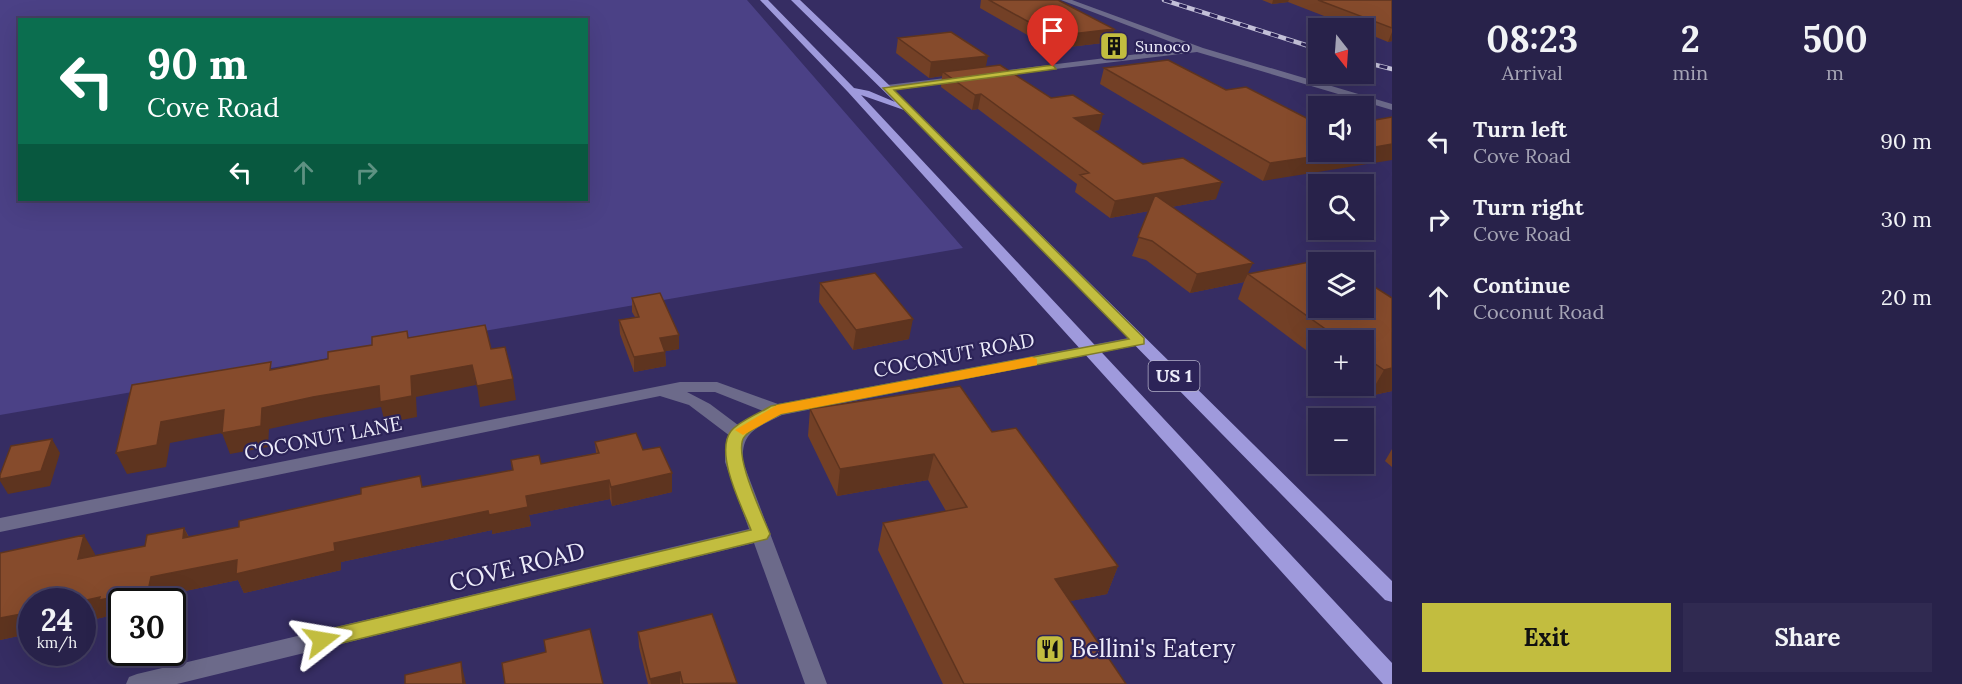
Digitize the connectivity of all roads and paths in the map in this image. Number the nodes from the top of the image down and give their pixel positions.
1 (764, 0) edge
2 (795, 0) edge
3 (1065, 0) edge
4 (1200, 50) junction
5 (830, 68) junction
6 (984, 76) edge
7 (973, 77) edge
8 (879, 80) junction
9 (951, 80) junction
10 (887, 88) junction
11 (850, 90) junction
12 (1392, 107) edge
13 (911, 113) junction
14 (1139, 341) junction
15 (1090, 351) junction
16 (654, 393) junction
17 (777, 410) junction
18 (737, 433) junction
19 (0, 525) edge
20 (761, 534) junction
21 (1392, 594) edge
22 (1392, 678) edge
23 (137, 684) edge
24 (816, 684) edge

1 - 5 main road, US 1
2 - 8 main road, US 1
3 - 4 street
4 - 6 street
4 - 12 street
5 - 10 main road
5 - 11 main road, US 1
7 - 9 street
8 - 9 street
8 - 10 main road, US 1
9 - 10 street
10 - 13 main road, US 1
11 - 13 main road
11 - 15 main road, US 1
13 - 14 main road, US 1
14 - 15 street, COCONUT ROAD
14 - 21 main road, US 1
15 - 17 street, COCONUT ROAD
15 - 22 main road, US 1
16 - 17 street, COCONUT LANE
16 - 18 street, COCONUT LANE
16 - 19 street, COCONUT LANE
17 - 18 street
18 - 20 street
20 - 23 street, COVE ROAD
20 - 24 street

